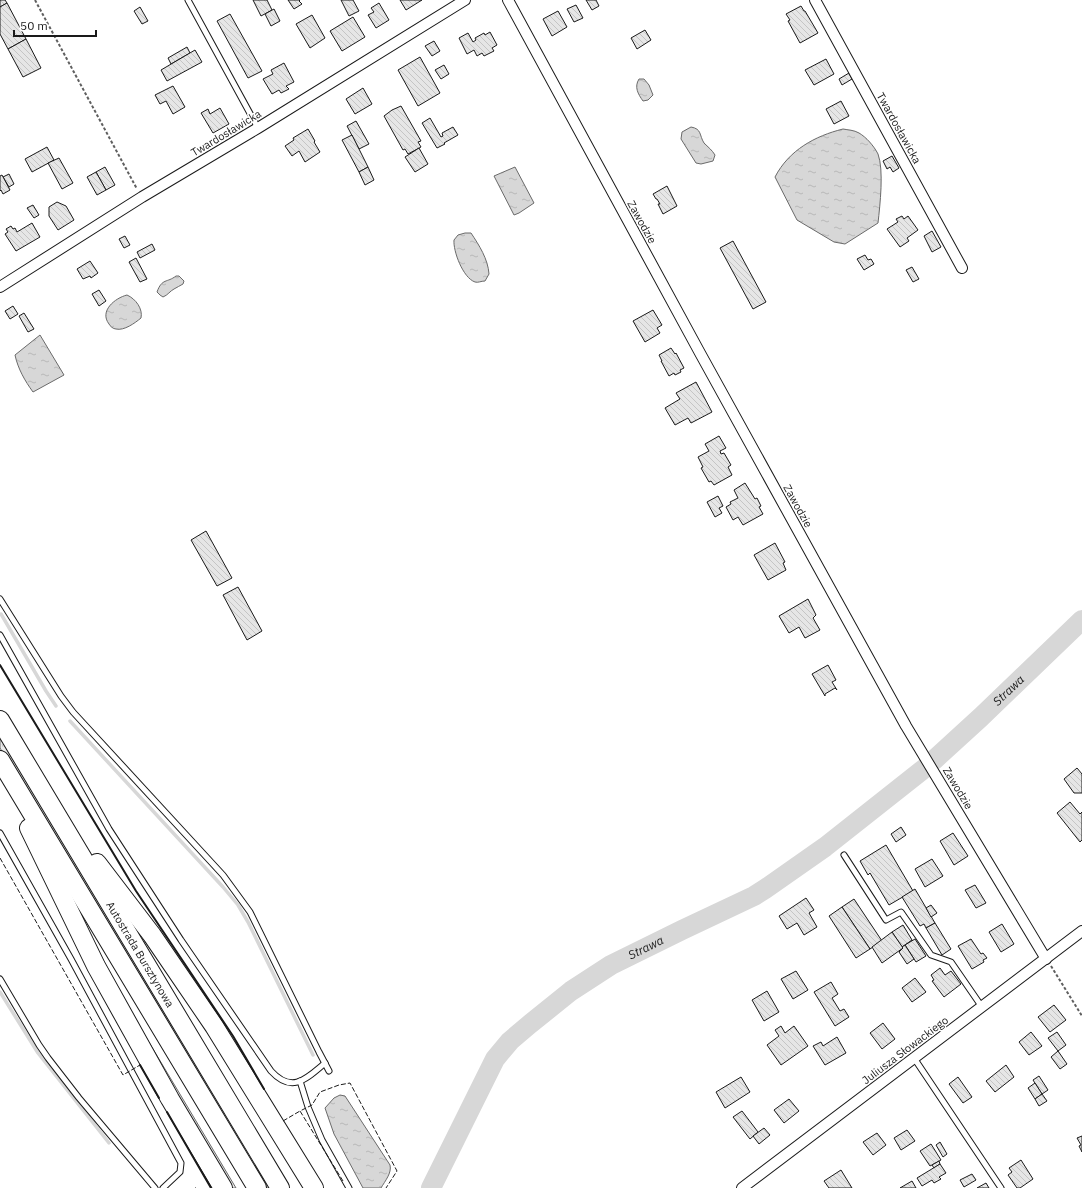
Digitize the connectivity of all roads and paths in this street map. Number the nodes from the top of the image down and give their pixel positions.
1 (35, 0) edge
2 (188, 0) edge
3 (465, 0) edge
4 (508, 0) edge
5 (814, 0) edge
6 (258, 128) junction
7 (142, 197) junction
8 (962, 268) dead end
9 (0, 287) edge
10 (0, 599) edge
11 (0, 635) edge
12 (0, 720) edge
13 (0, 760) edge
14 (0, 769) edge
15 (42, 789) junction
16 (0, 833) edge
17 (844, 855) dead end
18 (1082, 931) edge
19 (1046, 959) junction
20 (0, 979) edge
21 (982, 1007) junction
22 (1082, 1016) edge
23 (914, 1058) junction
24 (325, 1063) junction
25 (329, 1071) dead end
26 (300, 1081) junction
27 (155, 1188) edge
28 (163, 1188) edge
29 (223, 1188) edge
30 (257, 1188) edge
31 (280, 1188) edge
32 (314, 1188) edge
33 (349, 1188) edge
34 (742, 1188) edge
35 (1001, 1188) edge

1 - 7 path
2 - 6 lane
3 - 6 street, Twardosławicka
4 - 19 street, Zawodzie
5 - 8 street, Twardosławicka
6 - 7 street, Twardosławicka
7 - 9 street, Twardosławicka
10 - 24 lane
11 - 26 lane
12 - 15 highway, Autostrada Bursztynowa
13 - 30 highway, Autostrada Bursztynowa
14 - 29 highway
15 - 31 highway, Autostrada Bursztynowa
15 - 32 highway
16 - 28 lane
17 - 21 lane
18 - 19 street, Juliusza Słowackiego
19 - 21 street, Juliusza Słowackiego
19 - 22 path
20 - 27 lane
21 - 23 street, Juliusza Słowackiego
23 - 34 street, Juliusza Słowackiego
23 - 35 lane
24 - 25 lane
24 - 26 lane
26 - 33 lane

